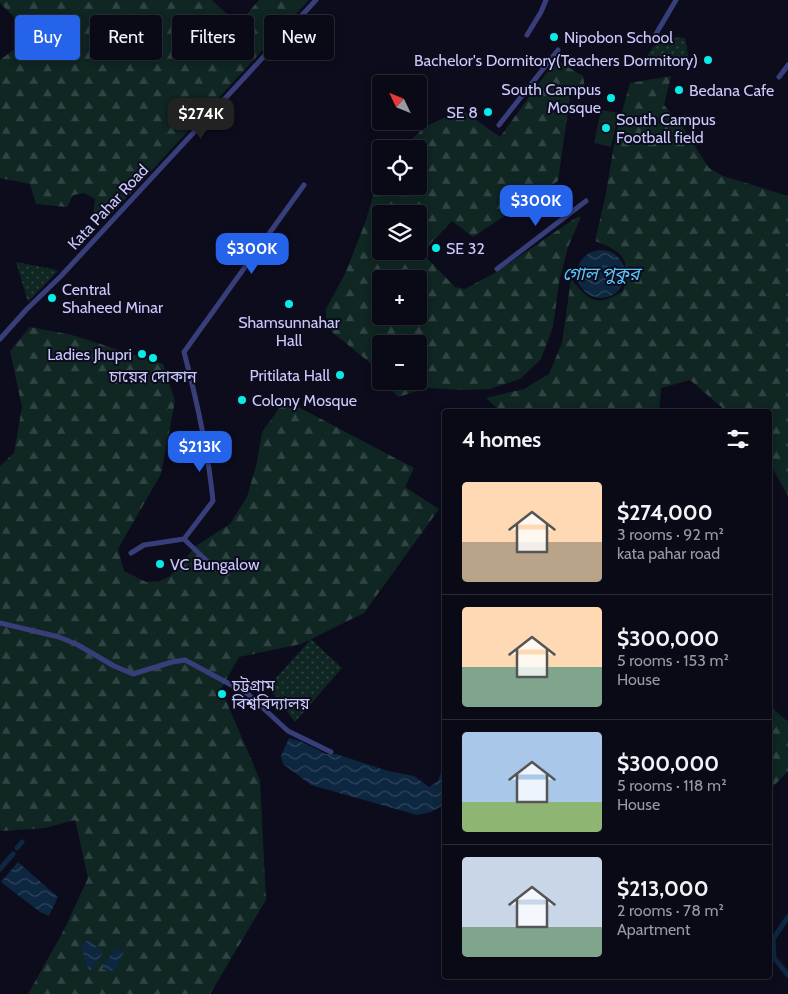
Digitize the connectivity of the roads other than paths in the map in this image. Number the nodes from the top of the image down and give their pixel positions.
1 (316, 0) edge
2 (546, 0) edge
3 (676, 0) edge
4 (527, 34) dead end
5 (653, 39) dead end
6 (558, 50) dead end
7 (788, 65) edge
8 (779, 77) dead end
9 (499, 125) dead end
10 (304, 186) dead end
11 (586, 201) dead end
12 (497, 269) dead end
13 (0, 339) edge
14 (184, 539) junction
15 (131, 552) dead end
16 (227, 574) dead end
17 (0, 623) edge
18 (331, 752) dead end

1 - 13 street, Kata Pahar Road
2 - 4 street
3 - 5 street
6 - 9 street
7 - 8 street
10 - 14 street
11 - 12 street
14 - 15 street
14 - 16 street
17 - 18 street

